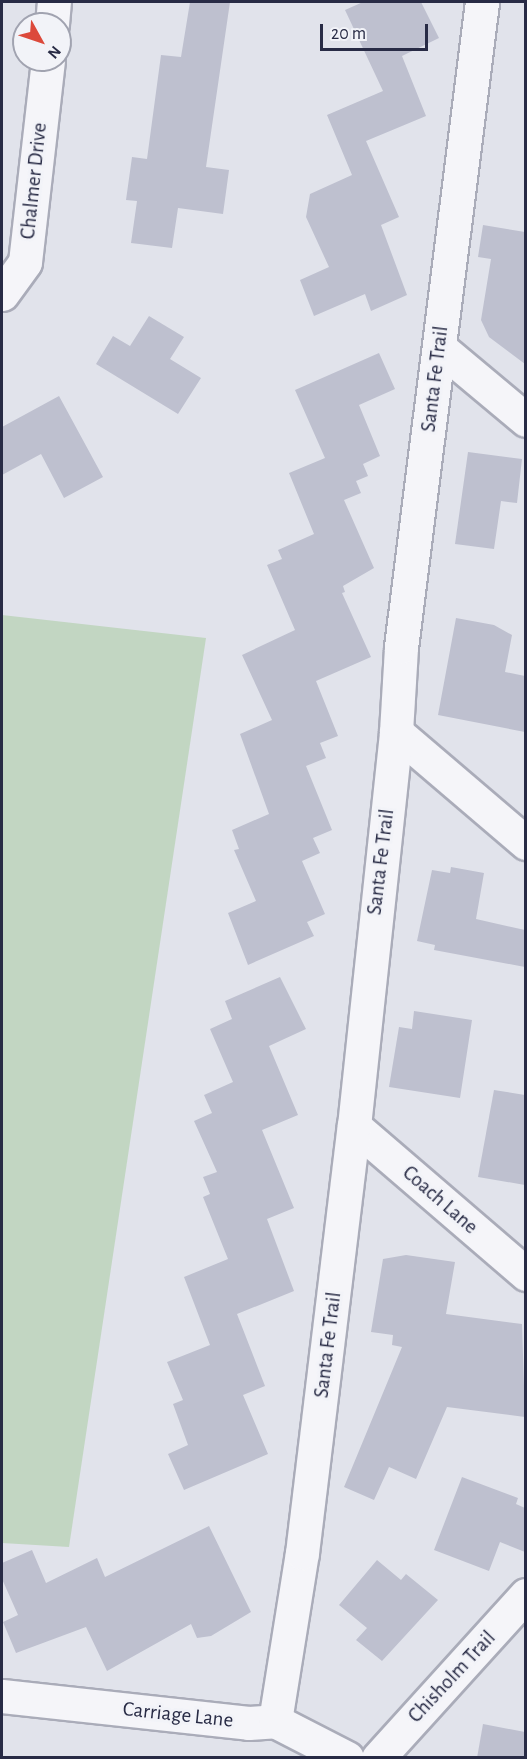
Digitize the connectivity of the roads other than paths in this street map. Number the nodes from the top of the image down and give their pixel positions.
1 (482, 2) edge
2 (47, 72) edge
3 (2, 294) edge
4 (440, 348) junction
5 (525, 420) edge
6 (396, 732) junction
7 (525, 843) edge
8 (354, 1126) junction
9 (525, 1274) edge
10 (525, 1595) edge
11 (2, 1696) edge
12 (262, 1722) junction
13 (346, 1758) edge
14 (378, 1758) edge

1 - 4 street, Santa Fe Trail
2 - 3 street, Chalmer Drive
4 - 5 street
4 - 6 street, Santa Fe Trail
6 - 7 street
6 - 8 street, Santa Fe Trail
8 - 9 street, Coach Lane
8 - 12 street, Santa Fe Trail
10 - 14 street, Chisholm Trail
11 - 12 street, Carriage Lane
12 - 13 street, Carriage Lane

